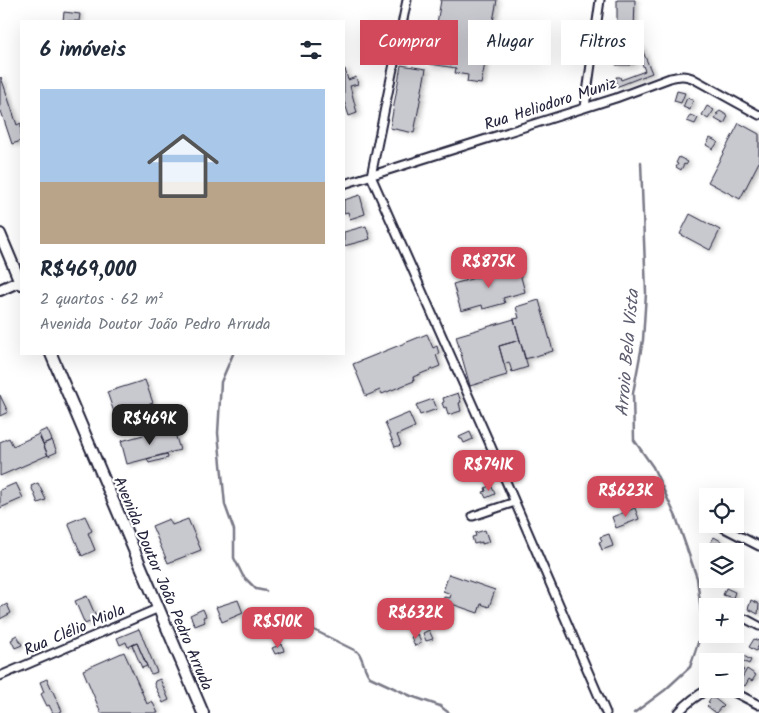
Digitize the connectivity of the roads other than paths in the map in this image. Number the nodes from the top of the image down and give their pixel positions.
1 (406, 0) edge
2 (600, 0) edge
3 (585, 107) junction
4 (759, 115) edge
5 (371, 176) junction
6 (345, 184) edge
7 (0, 234) edge
8 (20, 280) edge
9 (20, 282) edge
10 (0, 290) edge
11 (51, 355) edge
12 (515, 502) junction
13 (472, 516) dead end
14 (734, 533) edge
15 (759, 546) edge
16 (159, 608) junction
17 (746, 619) dead end
18 (759, 626) edge
19 (0, 676) edge
20 (699, 695) edge
21 (744, 697) edge
22 (759, 705) edge
23 (203, 713) edge
24 (606, 713) edge
25 (678, 713) edge

1 - 5 street
2 - 3 street
3 - 4 street, Rua Heliodoro Muniz
3 - 5 street, Rua Heliodoro Muniz
5 - 6 street, Rua Heliodoro Muniz
5 - 12 street
7 - 8 main road
9 - 10 main road
11 - 16 main road, Avenida Doutor João Pedro Arruda
12 - 13 street
12 - 24 street
14 - 15 street
16 - 19 street, Rua Clélio Miola
16 - 23 main road, Avenida Doutor João Pedro Arruda
17 - 18 street
20 - 25 street
21 - 22 street

